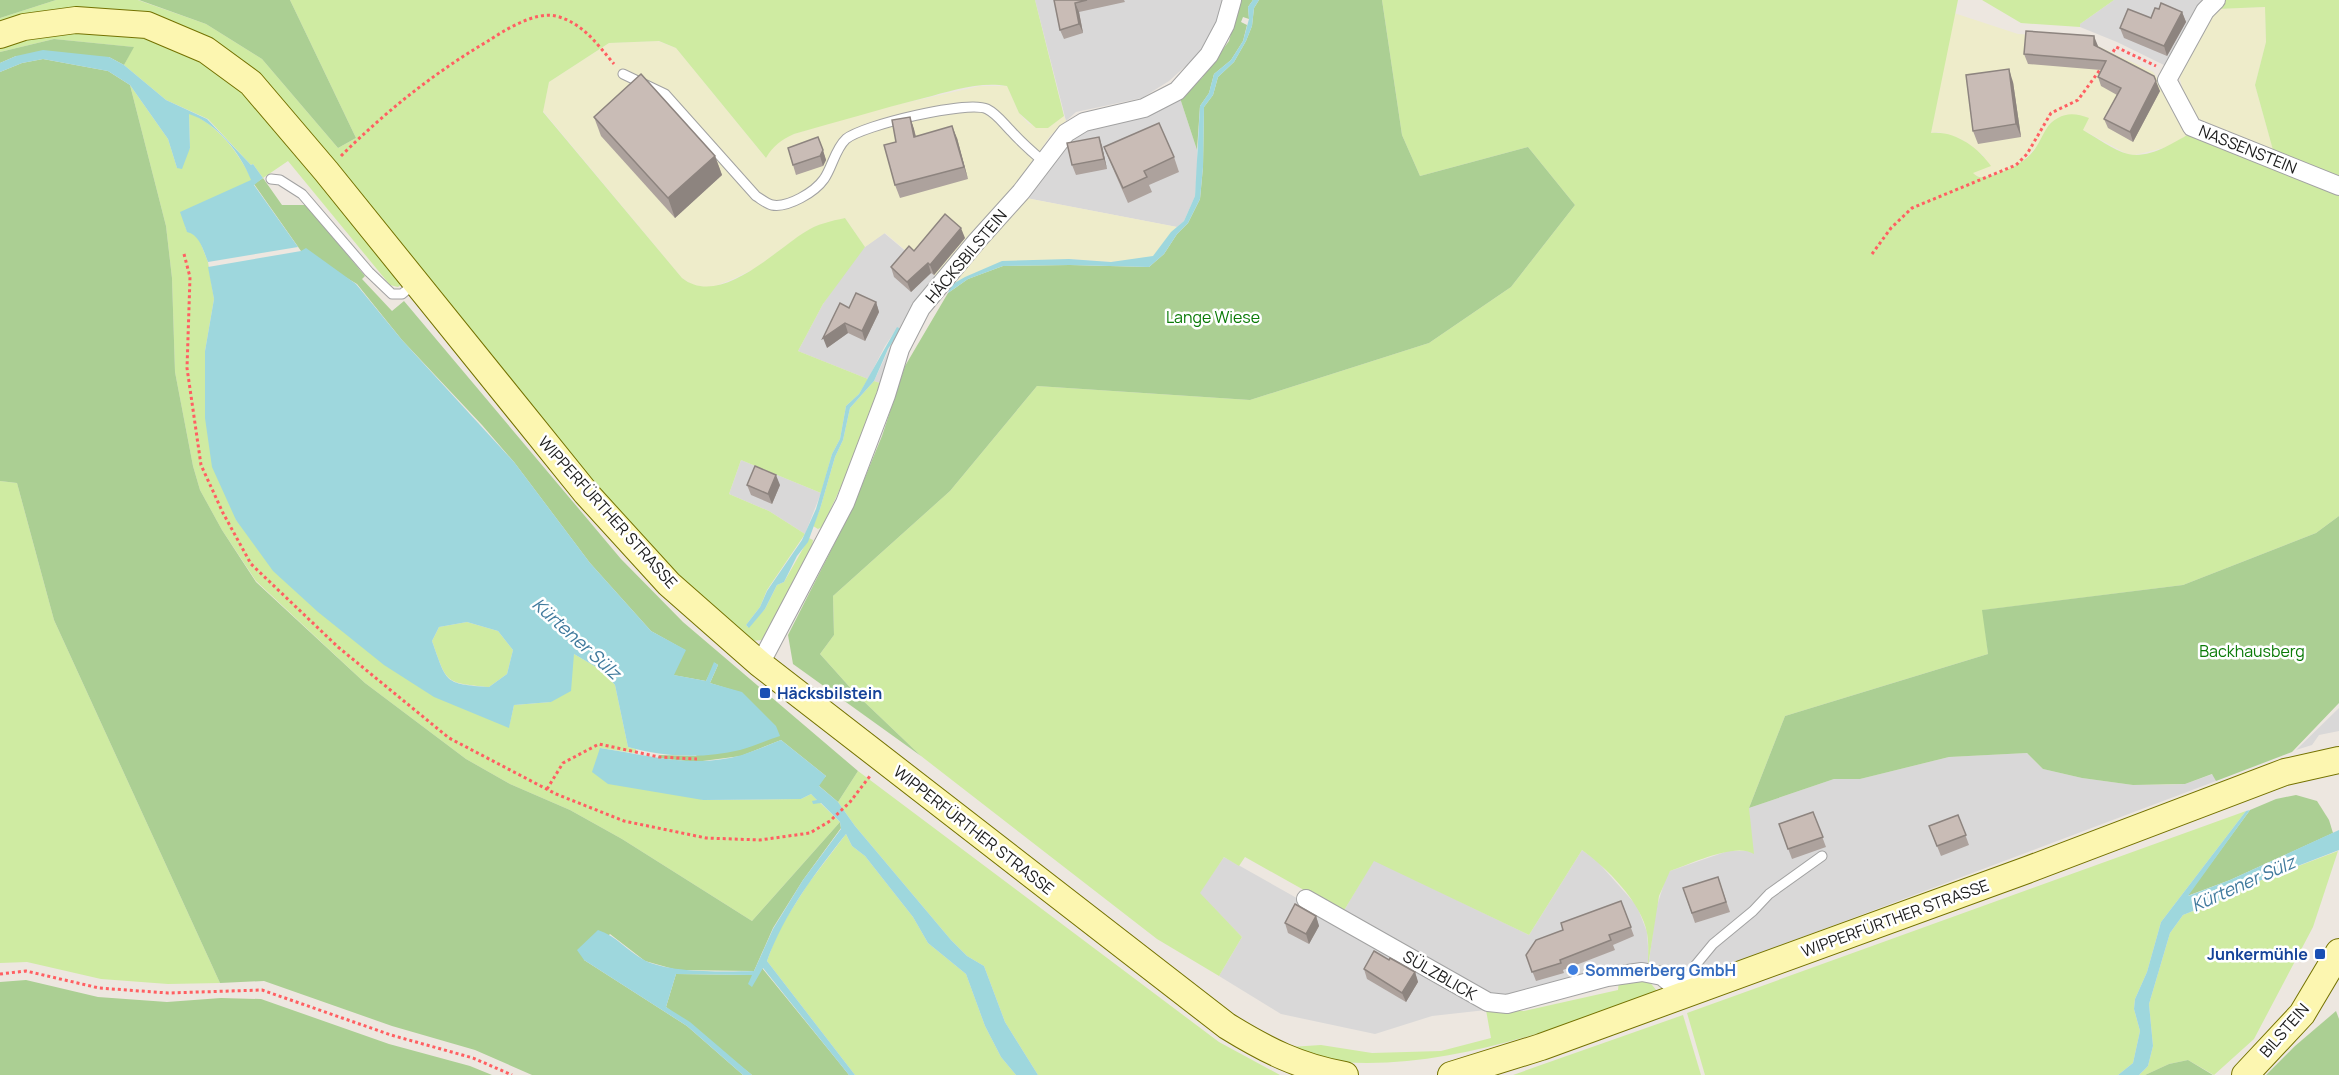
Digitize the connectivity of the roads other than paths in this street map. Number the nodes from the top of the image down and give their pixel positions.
1 (1232, 0) edge
2 (2216, 0) edge
3 (0, 35) edge
4 (623, 74) road end
5 (1044, 162) junction
6 (271, 179) dead end
7 (2339, 186) edge
8 (415, 283) junction
9 (760, 664) junction
10 (2339, 760) edge
11 (1822, 856) dead end
12 (1306, 899) dead end
13 (2339, 952) edge
14 (1682, 992) junction
15 (1345, 1075) edge
16 (1451, 1075) edge
17 (2245, 1075) edge

1 - 5 street, HÄCKSBILSTEIN
2 - 7 street, NASSENSTEIN
3 - 8 main road, WIPPERFÜRTHER STRASSE
4 - 5 lane
5 - 9 street, HÄCKSBILSTEIN
6 - 8 lane
8 - 9 main road, WIPPERFÜRTHER STRASSE
9 - 15 main road, WIPPERFÜRTHER STRASSE
10 - 14 main road, WIPPERFÜRTHER STRASSE
11 - 14 lane
12 - 14 street, SÜLZBLICK
13 - 17 main road, BILSTEIN
14 - 16 main road, WIPPERFÜRTHER STRASSE

